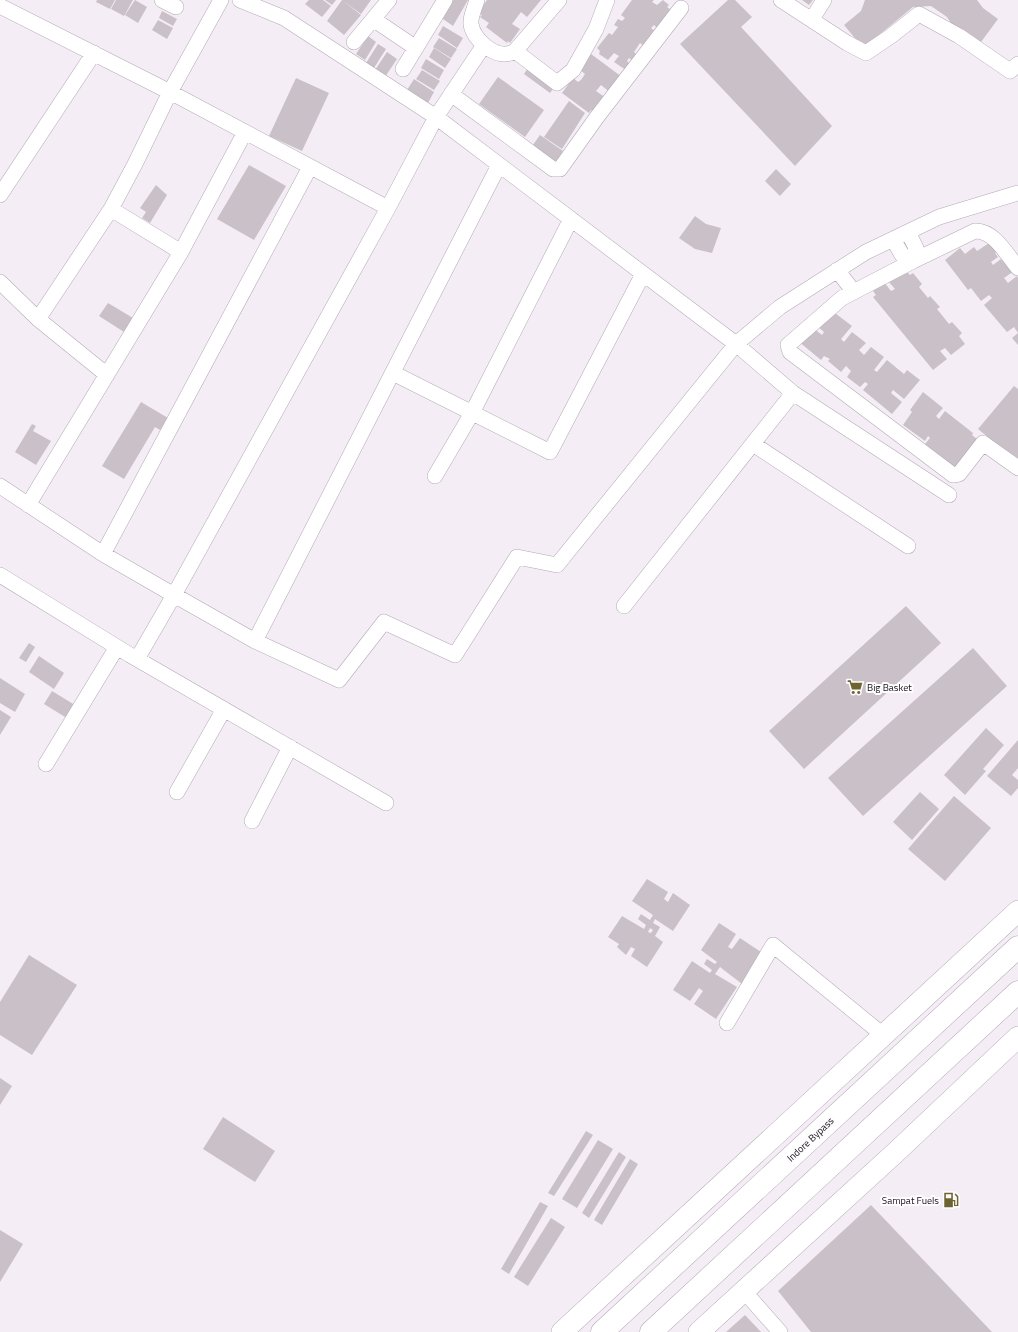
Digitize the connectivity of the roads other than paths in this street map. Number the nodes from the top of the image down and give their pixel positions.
1 (162, 0) edge
2 (221, 0) edge
3 (240, 0) edge
4 (389, 0) edge
5 (445, 0) edge
6 (477, 0) edge
7 (559, 0) edge
8 (607, 0) edge
9 (781, 0) edge
10 (824, 0) edge
11 (0, 6) edge
12 (176, 7) dead end
13 (682, 8) dead end
14 (373, 19) junction
15 (812, 19) junction
16 (354, 42) dead end
17 (484, 45) junction
18 (416, 48) junction
19 (516, 51) junction
20 (94, 53) junction
21 (1018, 64) edge
22 (403, 69) dead end
23 (170, 92) junction
24 (450, 94) junction
25 (436, 117) junction
26 (245, 132) junction
27 (500, 165) junction
28 (310, 167) junction
29 (1018, 193) edge
30 (0, 195) edge
31 (388, 208) junction
32 (111, 209) junction
33 (571, 219) junction
34 (908, 232) junction
35 (893, 239) junction
36 (182, 252) junction
37 (913, 261) junction
38 (1018, 268) edge
39 (837, 270) junction
40 (643, 274) junction
41 (0, 282) edge
42 (854, 292) junction
43 (38, 319) junction
44 (736, 344) junction
45 (393, 373) junction
46 (107, 375) junction
47 (793, 393) junction
48 (472, 413) junction
49 (752, 444) junction
50 (1018, 468) edge
51 (435, 476) dead end
52 (0, 486) edge
53 (949, 496) dead end
54 (28, 506) junction
55 (908, 546) dead end
56 (103, 554) junction
57 (0, 576) edge
58 (174, 595) junction
59 (624, 606) dead end
60 (255, 641) junction
61 (118, 648) junction
62 (137, 659) junction
63 (224, 709) junction
64 (290, 748) junction
65 (46, 764) dead end
66 (177, 792) dead end
67 (386, 803) dead end
68 (252, 821) dead end
69 (1018, 912) edge
70 (1018, 947) edge
71 (1018, 992) edge
72 (727, 1023) dead end
73 (883, 1035) junction
74 (1018, 1037) edge
75 (744, 1291) junction
76 (562, 1332) edge
77 (602, 1332) edge
78 (651, 1332) edge
79 (699, 1332) edge
80 (780, 1332) edge

1 - 12 street
2 - 23 street
3 - 25 street
4 - 14 street
5 - 18 street
6 - 17 street
7 - 19 street
8 - 19 street
9 - 15 street
10 - 15 street
11 - 20 street
13 - 24 street
14 - 16 street
14 - 18 street
15 - 21 street
17 - 19 street
17 - 24 street
18 - 22 street
20 - 23 street
20 - 30 street
23 - 26 street
23 - 32 street
24 - 25 street
25 - 27 street
25 - 31 street
26 - 28 street
26 - 36 street
27 - 33 street
27 - 45 street
28 - 31 street
28 - 56 street
29 - 34 street
31 - 58 street
32 - 36 street
32 - 43 street
33 - 40 street
33 - 48 street
34 - 35 street
34 - 37 street
35 - 37 street
35 - 39 street
36 - 46 street
37 - 38 street
37 - 42 street
39 - 42 street
39 - 44 street
40 - 44 street
40 - 48 street
41 - 43 street
42 - 50 street
43 - 46 street
44 - 47 street
44 - 60 street
45 - 48 street
45 - 60 street
46 - 54 street
47 - 49 street
47 - 53 street
48 - 51 street
49 - 55 street
49 - 59 street
52 - 54 street
54 - 56 street
56 - 58 street
57 - 61 street
58 - 60 street
58 - 62 street
61 - 62 street
61 - 65 street
62 - 63 street
63 - 64 street
63 - 66 street
64 - 67 street
64 - 68 street
69 - 73 street
70 - 77 highway, Indore Bypass
71 - 78 highway
72 - 73 street
73 - 76 street
74 - 75 street
75 - 79 street
75 - 80 street

